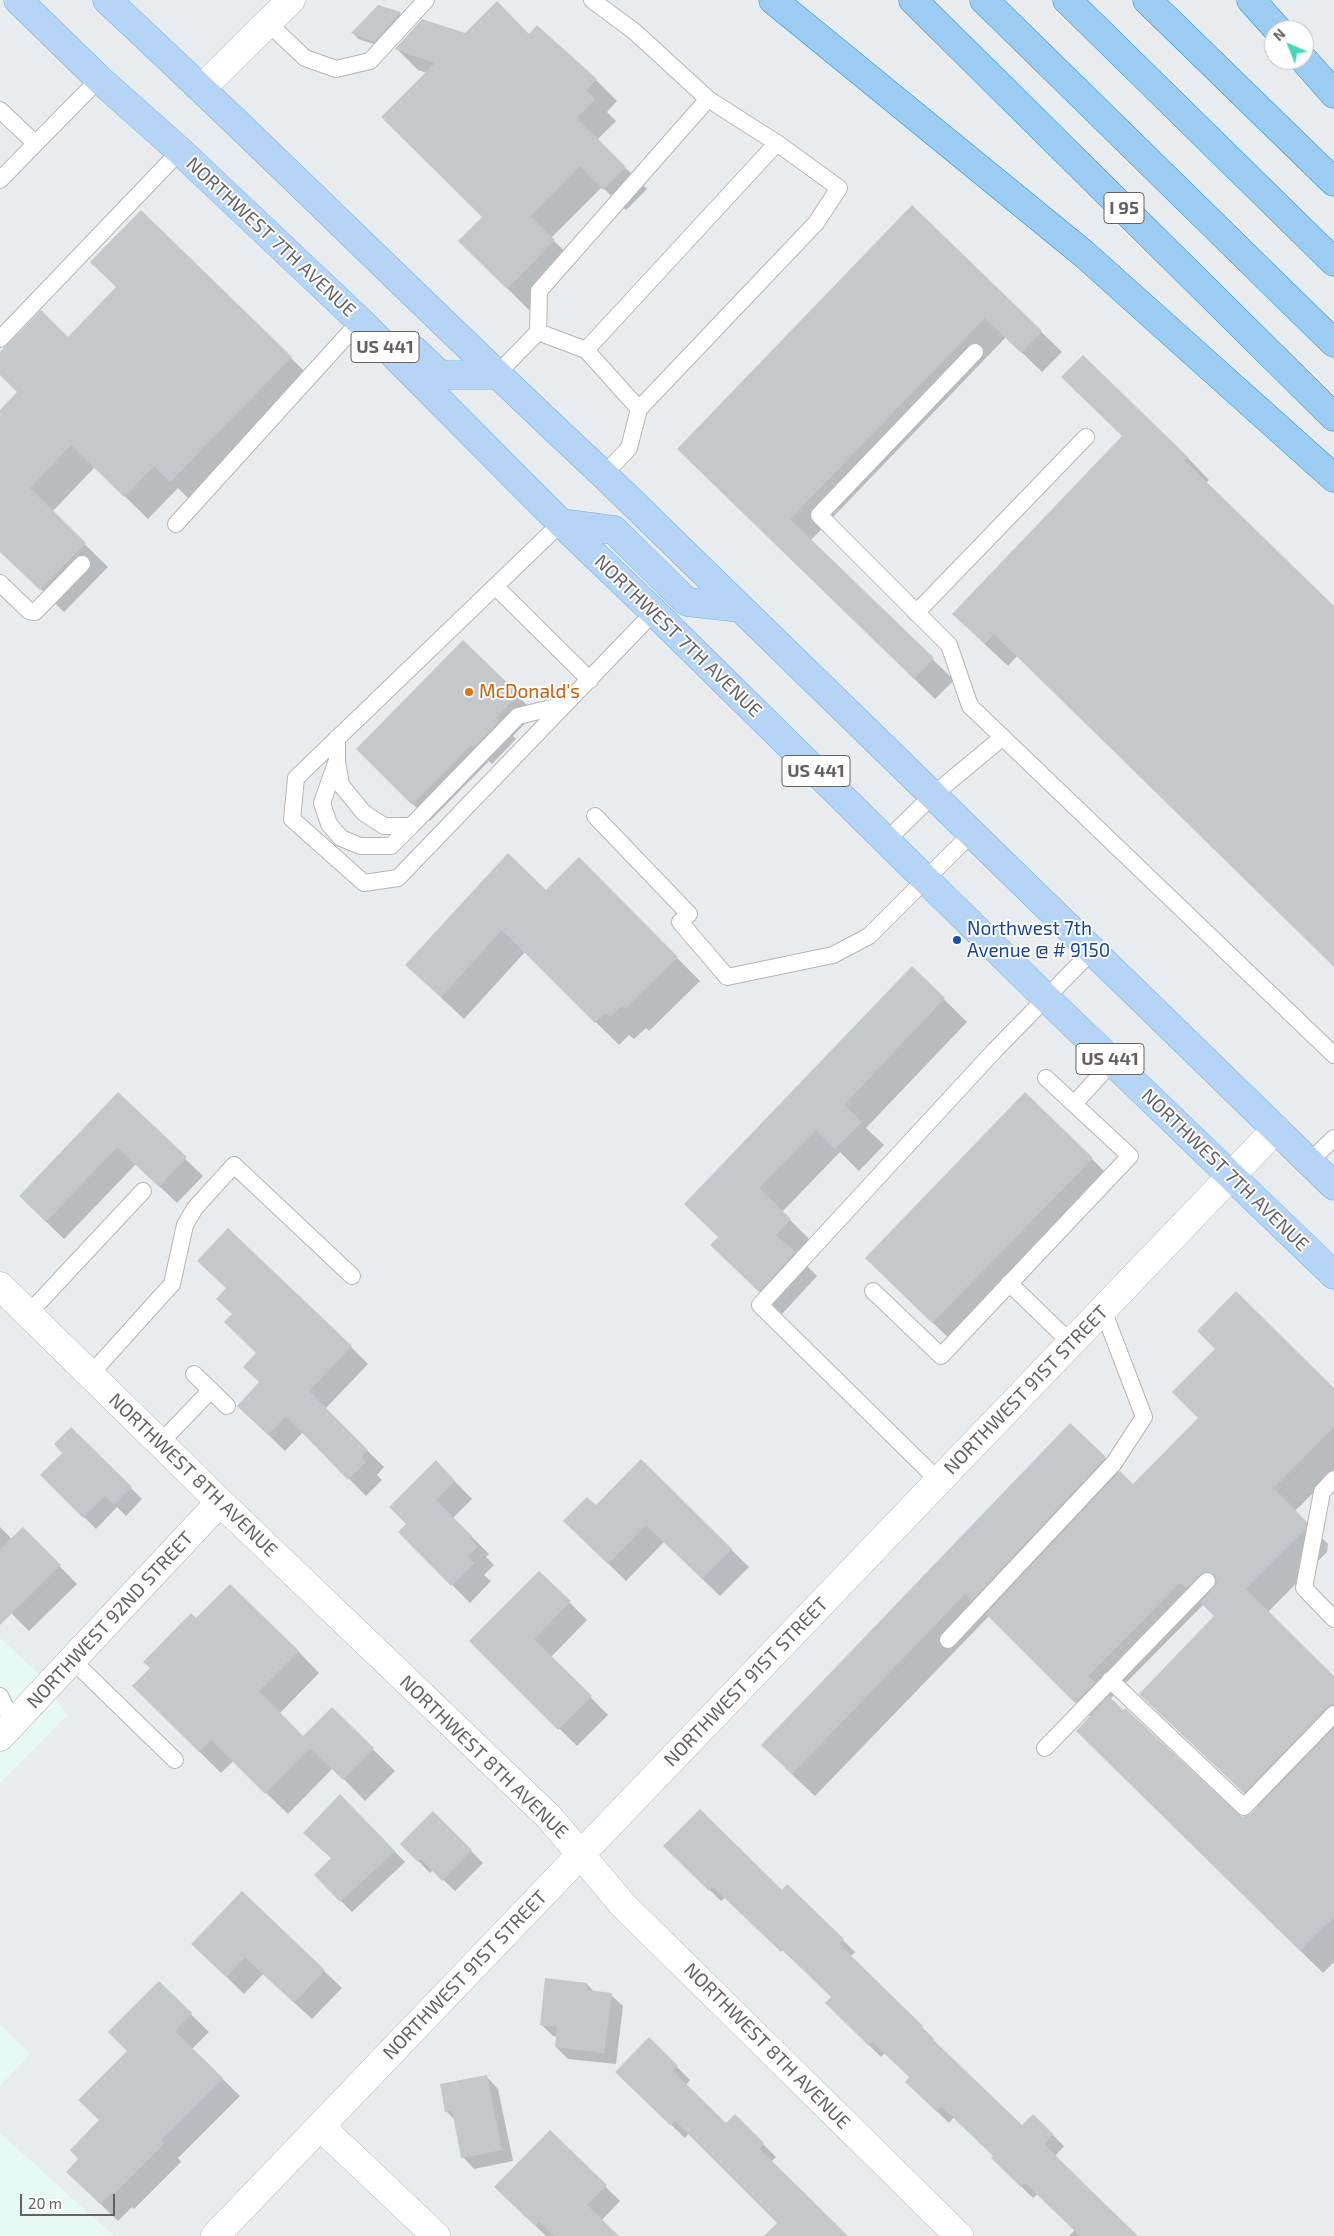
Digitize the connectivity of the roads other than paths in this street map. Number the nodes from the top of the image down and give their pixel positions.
1 (18, 0) edge
2 (107, 0) edge
3 (290, 0) edge
4 (426, 0) edge
5 (592, 0) edge
6 (773, 0) edge
7 (913, 0) edge
8 (984, 0) edge
9 (1067, 0) edge
10 (1147, 0) edge
11 (1251, 0) edge
12 (1269, 20) edge
13 (268, 23) junction
14 (1313, 70) edge
15 (99, 79) junction
16 (202, 88) junction
17 (1334, 94) edge
18 (708, 99) junction
19 (0, 110) edge
20 (35, 143) junction
21 (777, 143) junction
22 (180, 151) junction
23 (0, 180) edge
24 (1334, 182) edge
25 (262, 230) junction
26 (1334, 262) edge
27 (360, 322) junction
28 (538, 332) junction
29 (0, 339) edge
30 (1334, 343) edge
31 (586, 350) junction
32 (975, 352) dead end
33 (496, 375) junction
34 (639, 409) junction
35 (1334, 417) edge
36 (1086, 437) dead end
37 (604, 475) junction
38 (1334, 478) edge
39 (561, 523) junction
40 (176, 524) dead end
41 (82, 564) dead end
42 (0, 583) edge
43 (496, 587) junction
44 (740, 608) junction
45 (654, 612) junction
46 (916, 612) junction
47 (590, 680) junction
48 (565, 705) junction
49 (1003, 737) junction
50 (337, 738) junction
51 (337, 761) junction
52 (933, 795) junction
53 (595, 816) dead end
54 (411, 826) junction
55 (972, 833) junction
56 (886, 841) junction
57 (925, 879) junction
58 (1094, 950) junction
59 (1046, 998) junction
60 (1334, 1055) edge
61 (1113, 1061) junction
62 (1046, 1078) dead end
63 (1074, 1104) junction
64 (1276, 1129) junction
65 (1334, 1138) edge
66 (1309, 1162) junction
67 (1230, 1175) junction
68 (1334, 1186) edge
69 (143, 1191) dead end
70 (352, 1276) dead end
71 (1334, 1276) edge
72 (1009, 1284) junction
73 (0, 1286) edge
74 (873, 1291) dead end
75 (1103, 1310) junction
76 (28, 1314) junction
77 (1071, 1343) junction
78 (194, 1374) dead end
79 (90, 1375) junction
80 (211, 1390) junction
81 (228, 1406) dead end
82 (160, 1444) junction
83 (1334, 1479) edge
84 (939, 1481) junction
85 (220, 1502) junction
86 (1207, 1581) dead end
87 (1334, 1619) edge
88 (948, 1640) dead end
89 (72, 1660) junction
90 (1110, 1680) junction
91 (0, 1696) edge
92 (1334, 1714) edge
93 (6, 1730) edge
94 (1045, 1748) dead end
95 (175, 1760) dead end
96 (582, 1854) junction
97 (320, 2126) junction
98 (215, 2236) edge
99 (436, 2236) edge
100 (959, 2236) edge

1 - 15 main road, NORTHWEST 7TH AVENUE / US 441
2 - 16 main road, US 441
3 - 13 street
4 - 13 lane
5 - 18 lane
6 - 38 highway
7 - 35 highway, I 95
8 - 30 highway
9 - 26 highway
10 - 24 highway
11 - 12 highway
13 - 16 street
14 - 17 highway
15 - 20 lane
15 - 22 main road, NORTHWEST 7TH AVENUE / US 441
16 - 33 main road, US 441
18 - 21 lane
18 - 28 lane
19 - 20 lane
20 - 23 lane
21 - 31 lane
21 - 34 lane
22 - 25 main road, NORTHWEST 7TH AVENUE / US 441
22 - 29 lane
25 - 27 main road, NORTHWEST 7TH AVENUE / US 441
25 - 33 main road
27 - 39 main road, NORTHWEST 7TH AVENUE / US 441
27 - 40 lane
28 - 31 lane
28 - 33 lane
31 - 34 lane
32 - 46 lane
33 - 37 main road, US 441
34 - 37 lane
36 - 46 lane
37 - 44 main road, US 441
39 - 43 lane
39 - 44 main road
39 - 45 main road, NORTHWEST 7TH AVENUE / US 441
41 - 42 lane
43 - 47 lane
43 - 50 lane
44 - 52 main road, US 441
45 - 47 lane
45 - 56 main road, NORTHWEST 7TH AVENUE / US 441
46 - 49 lane
47 - 48 lane
48 - 50 lane
48 - 54 lane
49 - 52 lane
49 - 60 lane
50 - 51 lane
51 - 54 lane
51 - 54 lane
52 - 55 main road, US 441
52 - 56 lane
53 - 57 lane
55 - 57 lane
55 - 58 main road, US 441
56 - 57 main road, NORTHWEST 7TH AVENUE / US 441
57 - 59 main road, NORTHWEST 7TH AVENUE / US 441
58 - 59 lane
58 - 64 main road, US 441
59 - 61 main road, NORTHWEST 7TH AVENUE / US 441
59 - 84 lane
61 - 63 lane
61 - 67 main road, NORTHWEST 7TH AVENUE / US 441
62 - 63 lane
63 - 72 lane
64 - 66 main road, US 441
64 - 67 street, NORTHWEST 91ST STREET
65 - 66 lane
66 - 68 main road, US 441
67 - 71 main road, NORTHWEST 7TH AVENUE / US 441
67 - 75 street, NORTHWEST 91ST STREET
69 - 76 lane
70 - 79 lane
72 - 74 lane
72 - 77 lane
73 - 76 street, NORTHWEST 8TH AVENUE
75 - 77 street, NORTHWEST 91ST STREET
75 - 88 lane
76 - 79 street, NORTHWEST 8TH AVENUE
77 - 84 street, NORTHWEST 91ST STREET
78 - 80 lane
79 - 82 street, NORTHWEST 8TH AVENUE
80 - 81 lane
80 - 82 lane
82 - 85 street, NORTHWEST 8TH AVENUE
83 - 87 lane
84 - 96 street, NORTHWEST 91ST STREET
85 - 89 street, NORTHWEST 92ND STREET
85 - 96 street, NORTHWEST 8TH AVENUE
86 - 90 lane
89 - 93 street, NORTHWEST 92ND STREET
89 - 95 lane
90 - 92 lane
90 - 94 lane
91 - 93 lane
96 - 97 street, NORTHWEST 91ST STREET
96 - 100 street, NORTHWEST 8TH AVENUE
97 - 98 street, NORTHWEST 91ST STREET
97 - 99 street

